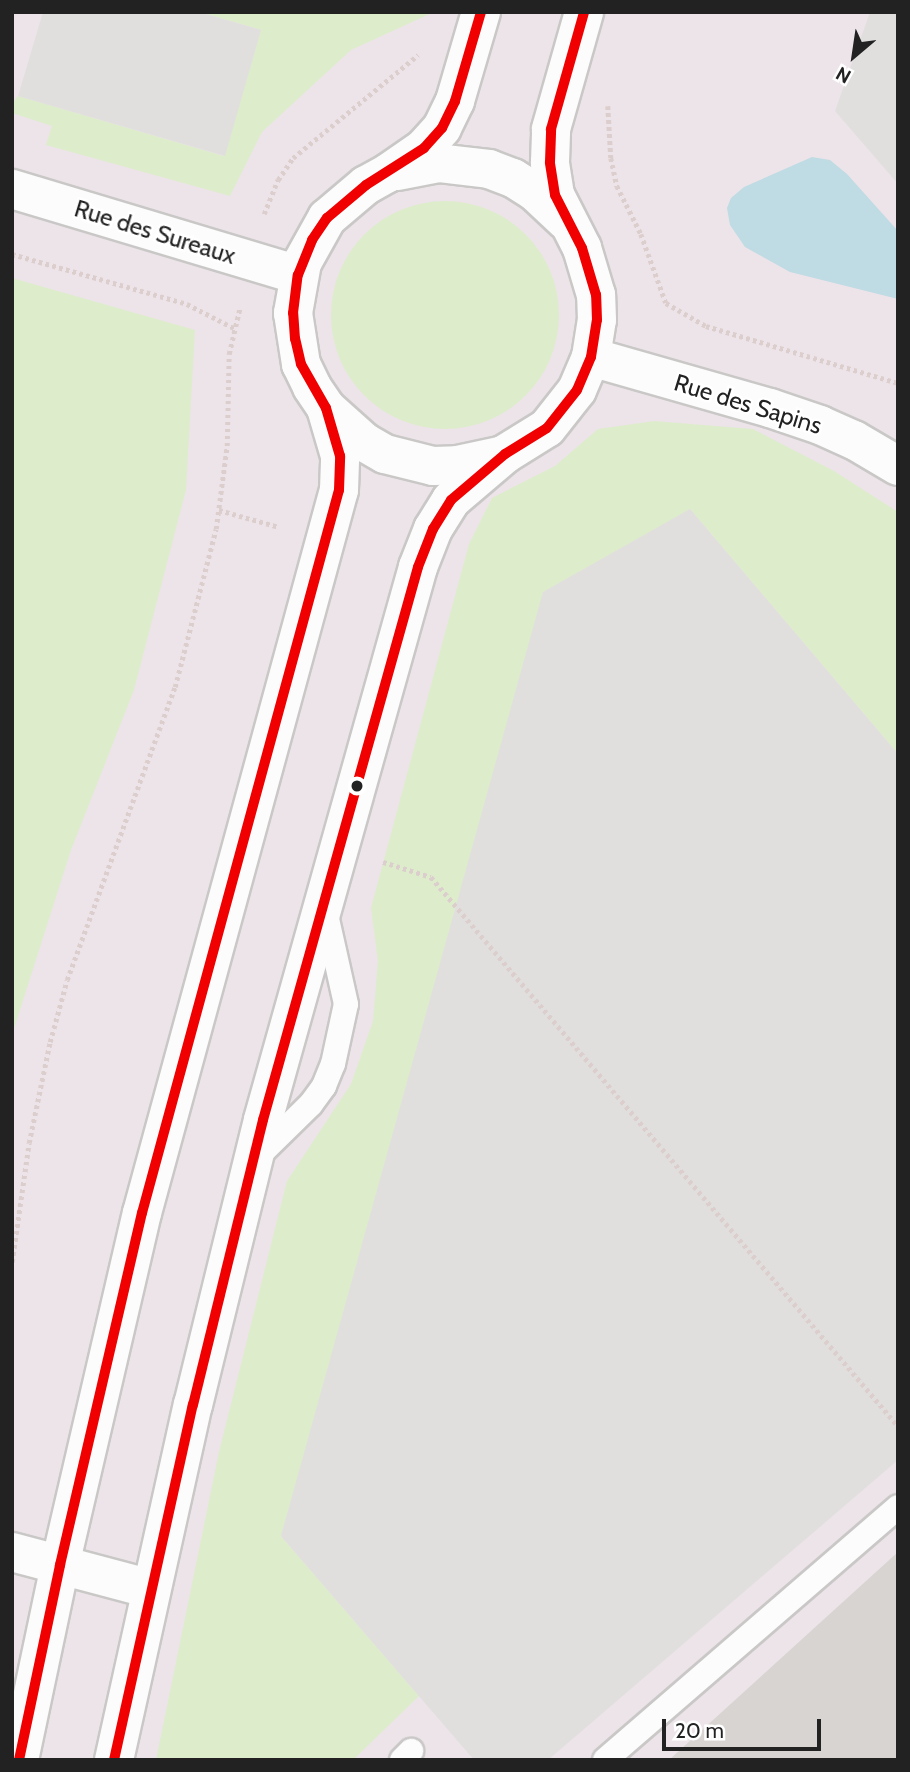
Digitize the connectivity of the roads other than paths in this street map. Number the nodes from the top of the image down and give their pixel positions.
1 (481, 12) edge
2 (584, 12) edge
3 (388, 173) junction
4 (12, 189) edge
5 (570, 227) junction
6 (298, 275) junction
7 (591, 357) junction
8 (326, 408) junction
9 (505, 454) junction
10 (898, 466) edge
11 (324, 903) junction
12 (252, 1162) junction
13 (898, 1507) edge
14 (12, 1552) edge
15 (60, 1565) junction
16 (151, 1589) junction
17 (19, 1760) edge
18 (114, 1760) edge
19 (605, 1760) edge

1 - 3 street
2 - 5 street
3 - 5 street
3 - 6 street
4 - 6 street, Rue des Sureaux
5 - 7 street
6 - 8 street
7 - 9 street
7 - 10 street, Rue des Sapins
8 - 9 street
8 - 15 street
9 - 11 street
11 - 12 street
11 - 12 lane
12 - 16 street
13 - 19 lane
14 - 15 street
15 - 16 street
15 - 17 street
16 - 18 street

